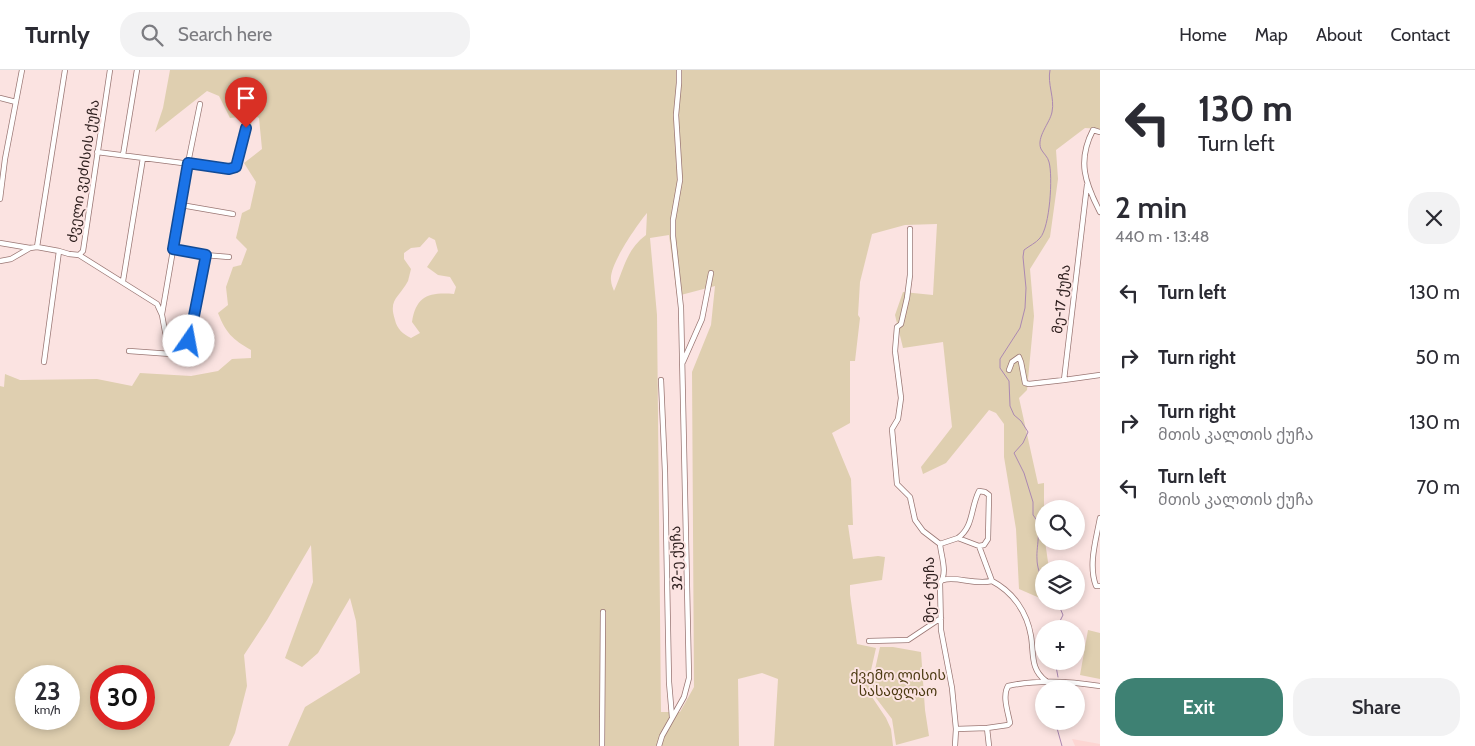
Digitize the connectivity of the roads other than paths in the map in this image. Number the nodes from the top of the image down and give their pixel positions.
1 (22, 70) edge
2 (64, 70) edge
3 (110, 70) edge
4 (137, 70) edge
5 (679, 70) edge
6 (0, 98) edge
7 (16, 102) junction
8 (200, 104) dead end
9 (246, 128) dead end
10 (1100, 132) edge
11 (97, 152) junction
12 (123, 155) junction
13 (143, 158) junction
14 (188, 163) junction
15 (1087, 185) junction
16 (0, 199) edge
17 (1098, 204) edge
18 (181, 206) junction
19 (1100, 212) edge
20 (233, 214) dead end
21 (910, 229) dead end
22 (0, 243) edge
23 (37, 247) junction
24 (30, 248) junction
25 (173, 249) junction
26 (59, 251) junction
27 (79, 255) junction
28 (206, 255) junction
29 (229, 257) dead end
30 (0, 261) edge
31 (711, 273) dead end
32 (123, 282) junction
33 (162, 316) junction
34 (129, 351) dead end
35 (170, 354) junction
36 (44, 362) dead end
37 (683, 363) junction
38 (1009, 370) dead end
39 (1100, 375) edge
40 (661, 380) dead end
41 (1064, 380) junction
42 (1100, 518) edge
43 (958, 538) junction
44 (940, 544) junction
45 (979, 546) junction
46 (943, 580) junction
47 (992, 581) junction
48 (1100, 586) edge
49 (603, 612) dead end
50 (941, 618) junction
51 (869, 640) dead end
52 (1044, 680) edge
53 (1035, 682) edge
54 (1085, 684) edge
55 (1100, 686) edge
56 (672, 718) junction
57 (987, 728) junction
58 (956, 729) junction
59 (602, 746) edge
60 (659, 746) edge
61 (955, 746) edge
62 (989, 746) edge

1 - 7 street
2 - 23 street
3 - 11 street, ძველი ვეძისის ქუჩა
4 - 12 street
5 - 37 street, 32-ე ქუჩა
6 - 7 street
7 - 16 street
8 - 14 street
9 - 14 street
10 - 15 street
11 - 12 street
11 - 27 street, ძველი ვეძისის ქუჩა
12 - 13 street
13 - 14 street
13 - 32 street
14 - 18 street
15 - 17 street
15 - 41 street, მე-17 ქუჩა
17 - 19 street
18 - 20 street
18 - 25 street
21 - 44 street, მე-6 ქუჩა
22 - 24 street, ძველი ვეძისის ქუჩა
23 - 24 street, ძველი ვეძისის ქუჩა
23 - 26 street, ძველი ვეძისის ქუჩა
24 - 30 street, ძველი ვეძისის ქუჩა
25 - 28 street
25 - 33 street
26 - 27 street, ძველი ვეძისის ქუჩა
26 - 36 street
27 - 32 street
28 - 29 street
28 - 35 street
31 - 37 street
32 - 33 street
33 - 35 street
34 - 35 street
37 - 56 street, 32-ე ქუჩა
38 - 41 street
39 - 41 street
40 - 56 street
42 - 48 street
43 - 44 street
43 - 45 street
43 - 45 street
44 - 46 street, მე-6 ქუჩა
45 - 47 street
46 - 47 street
46 - 50 street, მე-6 ქუჩა
47 - 52 street
49 - 59 street
50 - 51 street
50 - 58 street, მე-6 ქუჩა
53 - 57 street
54 - 55 street
56 - 60 street, 32-ე ქუჩა
57 - 58 street
57 - 62 street
58 - 61 street, მე-6 ქუჩა

